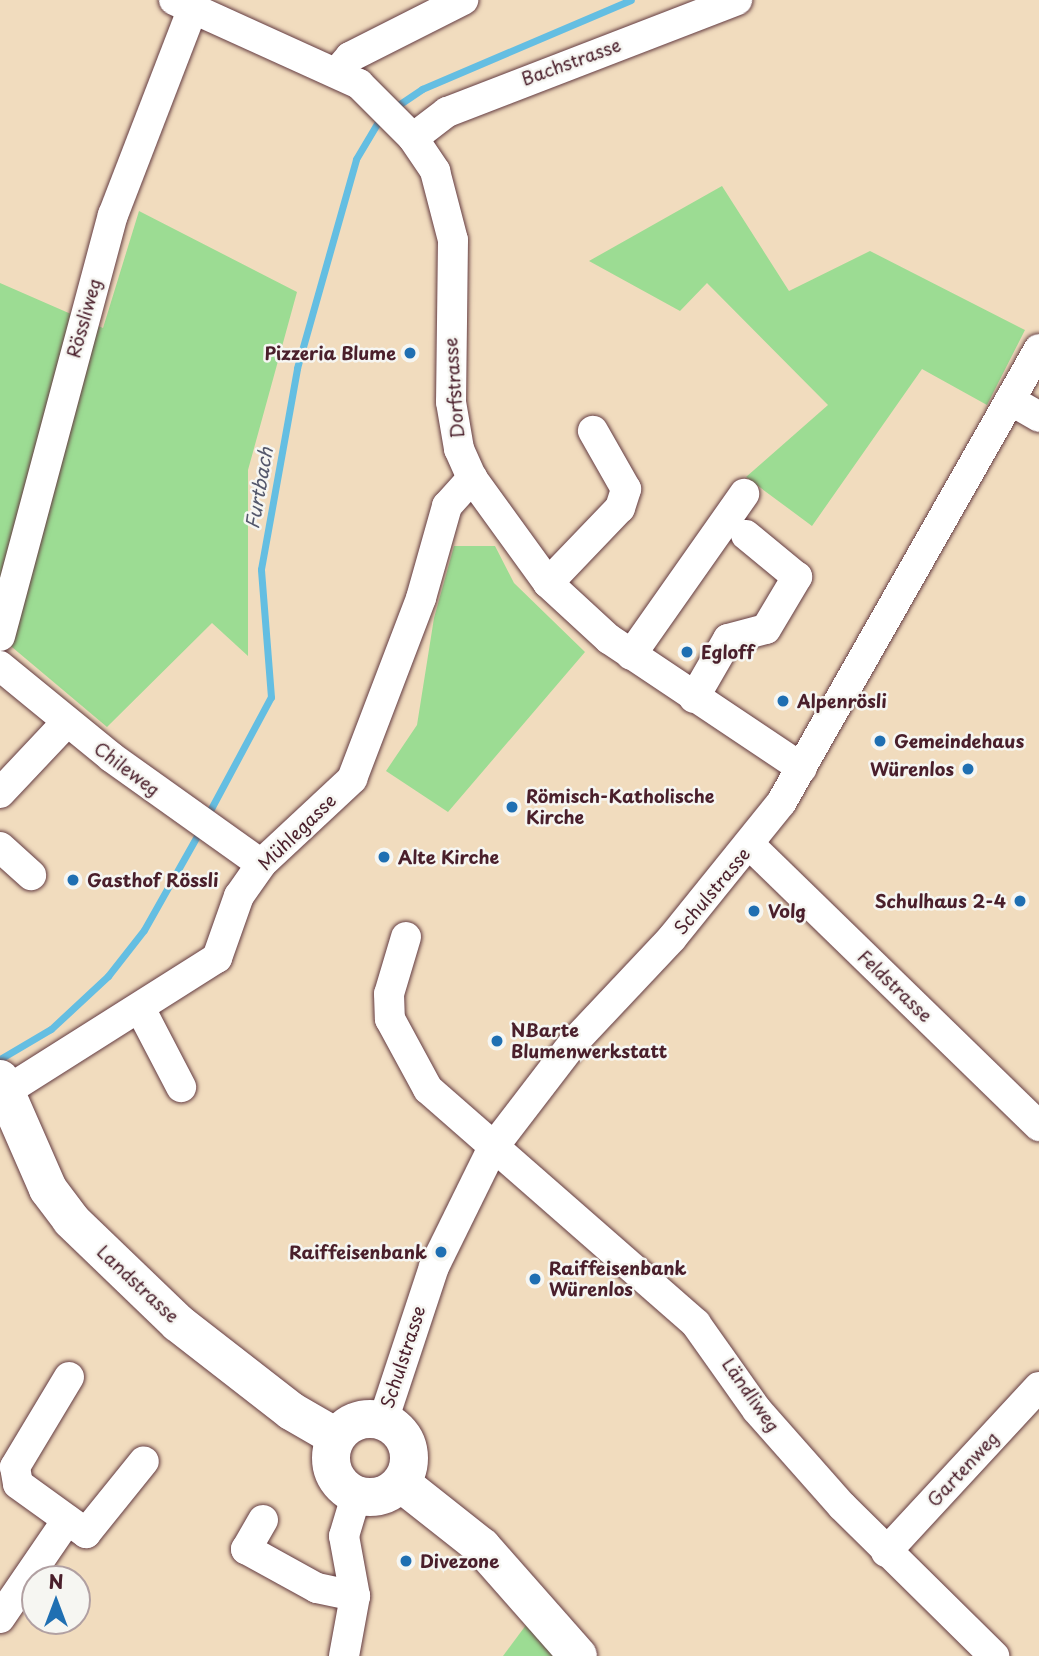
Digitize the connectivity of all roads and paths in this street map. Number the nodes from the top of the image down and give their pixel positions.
1 (463, 0) edge
2 (737, 0) edge
3 (183, 4) edge
4 (693, 9) edge
5 (337, 72) junction
6 (407, 131) junction
7 (1039, 349) edge
8 (1010, 400) junction
9 (1039, 417) edge
10 (593, 431) dead end
11 (472, 478) junction
12 (744, 494) dead end
13 (746, 535) dead end
14 (548, 583) junction
15 (0, 636) edge
16 (631, 655) junction
17 (0, 666) edge
18 (694, 698) junction
19 (66, 723) junction
20 (802, 768) junction
21 (0, 793) edge
22 (751, 846) junction
23 (0, 847) edge
24 (261, 864) junction
25 (31, 875) dead end
26 (405, 937) dead end
27 (141, 1010) junction
28 (10, 1085) edge
29 (181, 1087) dead end
30 (1039, 1126) edge
31 (492, 1150) junction
32 (69, 1377) dead end
33 (1039, 1387) edge
34 (383, 1421) junction
35 (336, 1437) junction
36 (144, 1461) dead end
37 (401, 1483) junction
38 (356, 1496) junction
39 (67, 1520) junction
40 (263, 1520) dead end
41 (886, 1552) junction
42 (355, 1596) junction
43 (0, 1618) edge
44 (344, 1656) edge
45 (578, 1656) edge
46 (994, 1656) edge

1 - 5 street
2 - 4 street, Bachstrasse
3 - 5 street, Dorfstrasse
3 - 15 street, Rössliweg
4 - 6 street, Bachstrasse
5 - 6 street, Dorfstrasse
6 - 11 street, Dorfstrasse
7 - 8 street, Schulstrasse
8 - 9 street
8 - 20 street, Schulstrasse
10 - 14 street
11 - 14 street, Dorfstrasse
11 - 24 street, Mühlegasse
12 - 16 street
13 - 18 street
14 - 16 street, Dorfstrasse
16 - 18 street, Dorfstrasse
17 - 19 street, Chileweg
18 - 20 street, Dorfstrasse
19 - 21 street
19 - 24 street, Chileweg
20 - 22 street, Schulstrasse
22 - 30 street, Feldstrasse
22 - 31 street, Schulstrasse
23 - 25 street
24 - 27 street, Mühlegasse
26 - 31 street, Ländliweg
27 - 28 street, Mühlegasse
27 - 29 street
28 - 35 main road, Landstrasse
31 - 34 street, Schulstrasse
31 - 41 street, Ländliweg
32 - 39 street
33 - 41 street, Gartenweg
34 - 35 main road
34 - 37 main road
35 - 38 main road
36 - 39 street
37 - 38 main road
37 - 45 main road
38 - 42 street
39 - 43 street
40 - 42 street
41 - 46 street, Ländliweg
42 - 44 street

